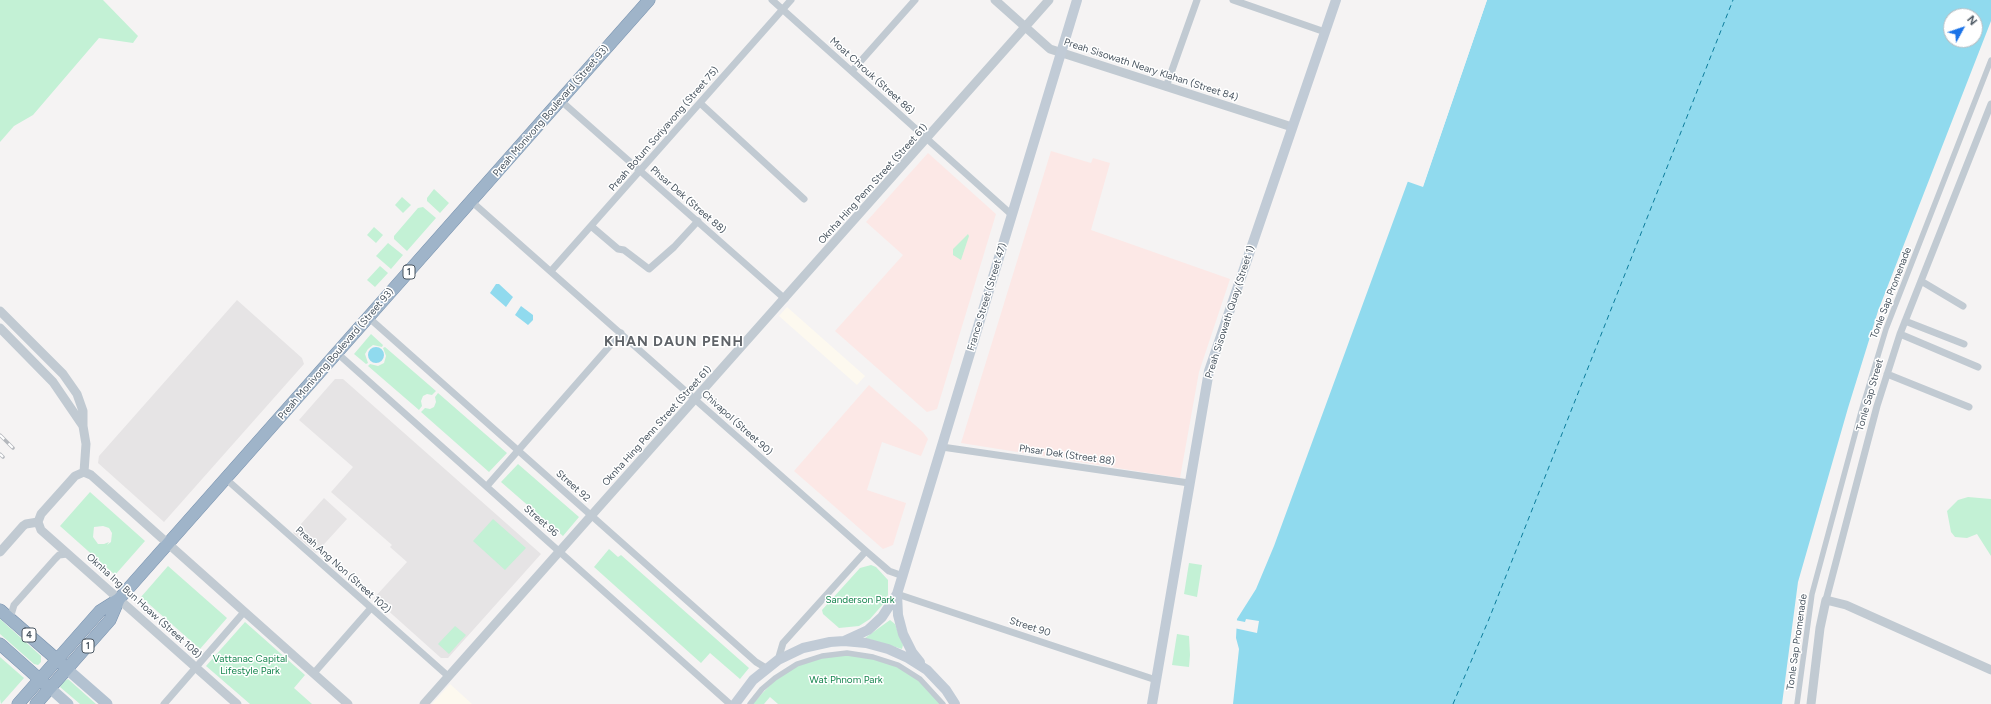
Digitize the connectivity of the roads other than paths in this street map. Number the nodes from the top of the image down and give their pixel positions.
1 (649, 0) edge
2 (772, 0) edge
3 (792, 0) edge
4 (915, 0) edge
5 (995, 0) edge
6 (1049, 0) edge
7 (1077, 0) edge
8 (1197, 0) edge
9 (1233, 0) edge
10 (1336, 0) edge
11 (783, 10) junction
12 (1025, 27) junction
13 (1325, 32) junction
14 (1061, 53) junction
15 (1991, 60) edge
16 (852, 71) junction
17 (1166, 87) junction
18 (560, 100) junction
19 (700, 104) junction
20 (1991, 104) edge
21 (1292, 127) junction
22 (928, 139) junction
23 (640, 171) junction
24 (471, 200) junction
25 (804, 200) dead end
26 (1012, 215) junction
27 (698, 221) junction
28 (591, 226) junction
29 (551, 271) junction
30 (1921, 282) junction
31 (785, 299) junction
32 (1963, 306) dead end
33 (0, 311) edge
34 (368, 317) junction
35 (1905, 321) junction
36 (0, 328) edge
37 (621, 333) junction
38 (1900, 334) junction
39 (1964, 344) dead end
40 (337, 353) junction
41 (1978, 367) dead end
42 (1887, 374) junction
43 (696, 399) junction
44 (1969, 407) dead end
45 (83, 426) junction
46 (942, 447) junction
47 (518, 450) junction
48 (84, 472) junction
49 (226, 479) junction
50 (1190, 483) junction
51 (487, 486) junction
52 (592, 516) junction
53 (38, 522) junction
54 (168, 544) junction
55 (560, 551) junction
56 (866, 551) junction
57 (0, 552) edge
58 (68, 554) junction
59 (903, 576) junction
60 (897, 594) junction
61 (119, 599) junction
62 (1826, 600) junction
63 (371, 608) junction
64 (0, 610) edge
65 (244, 612) junction
66 (13, 622) junction
67 (844, 641) junction
68 (0, 644) edge
69 (57, 660) junction
70 (778, 660) junction
71 (196, 667) junction
72 (766, 668) junction
73 (67, 669) junction
74 (926, 670) junction
75 (1991, 670) edge
76 (314, 673) junction
77 (448, 676) junction
78 (40, 679) junction
79 (1156, 680) junction
80 (50, 688) junction
81 (18, 704) edge
82 (36, 704) edge
83 (68, 704) edge
84 (107, 704) edge
85 (164, 704) edge
86 (238, 704) edge
87 (348, 704) edge
88 (424, 704) edge
89 (730, 704) edge
90 (735, 704) edge
91 (750, 704) edge
92 (943, 704) edge
93 (955, 704) edge
94 (1152, 704) edge
95 (1797, 704) edge
96 (1811, 704) edge

1 - 18 highway, Preah Monivong Boulevard (Street 93) / 1
2 - 11 street, Moat Chrouk (Street 86)
3 - 11 street, Preah Botum Soriyavong (Street 75)
4 - 16 street
5 - 12 street, Preah Sisowath Neary Klahan (Street 84)
6 - 12 street, Oknha Hing Penn Street (Street 61)
7 - 14 main road, France Street (Street 47)
8 - 17 street
9 - 13 street
10 - 13 main road, Preah Sisowath Quay (Street 1)
11 - 16 street, Moat Chrouk (Street 86)
11 - 19 street, Preah Botum Soriyavong (Street 75)
12 - 14 street, Preah Sisowath Neary Klahan (Street 84)
12 - 22 street, Oknha Hing Penn Street (Street 61)
13 - 21 main road, Preah Sisowath Quay (Street 1)
14 - 17 street, Preah Sisowath Neary Klahan (Street 84)
14 - 26 main road, France Street (Street 47)
15 - 95 street, Tonle Sap Promenade
16 - 22 street, Moat Chrouk (Street 86)
17 - 21 street, Preah Sisowath Neary Klahan (Street 84)
18 - 23 street, Phsar Dek (Street 88)
18 - 24 highway, Preah Monivong Boulevard (Street 93) / 1
19 - 23 street, Preah Botum Soriyavong (Street 75)
19 - 25 street
20 - 30 street, Tonle Sap Street
21 - 50 main road, Preah Sisowath Quay (Street 1)
22 - 26 street, Moat Chrouk (Street 86)
22 - 31 street, Oknha Hing Penn Street (Street 61)
23 - 27 street, Phsar Dek (Street 88)
23 - 28 street, Preah Botum Soriyavong (Street 75)
24 - 29 street, Chivapol (Street 90)
24 - 34 highway, Preah Monivong Boulevard (Street 93) / 1
26 - 46 main road, France Street (Street 47)
27 - 28 street
27 - 31 street, Phsar Dek (Street 88)
28 - 29 street, Preah Botum Soriyavong (Street 75)
29 - 37 street, Chivapol (Street 90)
30 - 32 street
30 - 35 street, Tonle Sap Street
31 - 43 street, Oknha Hing Penn Street (Street 61)
33 - 45 street
34 - 40 highway, Preah Monivong Boulevard (Street 93) / 1
34 - 47 street, Street 92
35 - 38 street, Tonle Sap Street
35 - 39 street
36 - 45 street
37 - 43 street, Chivapol (Street 90)
37 - 47 street
38 - 41 street
38 - 42 street, Tonle Sap Street
40 - 49 highway, Preah Monivong Boulevard (Street 93) / 1
40 - 51 street, Street 96
42 - 44 street
42 - 62 street, Tonle Sap Street
43 - 52 street, Oknha Hing Penn Street (Street 61)
43 - 56 street, Chivapol (Street 90)
45 - 48 street
46 - 50 street, Phsar Dek (Street 88)
46 - 59 main road, France Street (Street 47)
47 - 51 street
47 - 52 street, Street 92
48 - 53 street
48 - 54 street
49 - 54 highway, Preah Monivong Boulevard (Street 93) / 1
49 - 63 street, Preah Ang Non (Street 102)
50 - 79 main road, Preah Sisowath Quay (Street 1)
51 - 55 street, Street 96
52 - 55 street, Oknha Hing Penn Street (Street 61)
52 - 72 street, Street 92
53 - 57 street
53 - 58 street, Oknha Ing Bun Hoaw (Street 108)
54 - 61 highway, Preah Monivong Boulevard (Street 93) / 1
54 - 65 street
55 - 77 street, Oknha Hing Penn Street (Street 61)
55 - 89 street, Street 96
56 - 59 street, Chivapol (Street 90)
56 - 70 street
58 - 61 street, Oknha Ing Bun Hoaw (Street 108)
58 - 66 street
59 - 60 main road, France Street (Street 47)
60 - 67 main road, France Street (Street 47)
60 - 74 main road, France Street (Street 47)
60 - 79 street, Street 90
61 - 69 highway, Preah Monivong Boulevard (Street 93) / 1
61 - 71 street, Oknha Ing Bun Hoaw (Street 108)
61 - 73 highway, Preah Monivong Boulevard (Street 93) / 1
62 - 75 street
62 - 96 street, Tonle Sap Street
63 - 76 street
63 - 77 street, Preah Ang Non (Street 102)
64 - 66 highway, 4
65 - 71 street
65 - 76 street
66 - 69 highway, 4
67 - 70 main road
67 - 74 main road
68 - 78 highway
69 - 73 highway
69 - 78 highway, Preah Monivong Boulevard (Street 93) / 1
70 - 72 main road
71 - 85 street
71 - 86 street, Oknha Ing Bun Hoaw (Street 108)
72 - 90 main road
73 - 80 highway, Preah Monivong Boulevard (Street 93) / 1
73 - 84 main road
74 - 93 main road
76 - 87 street
77 - 88 street, Oknha Hing Penn Street (Street 61)
78 - 80 highway
78 - 81 highway, Preah Monivong Boulevard (Street 93) / 1
79 - 94 main road, Preah Sisowath Quay (Street 1)
80 - 82 highway, Preah Monivong Boulevard (Street 93) / 1
80 - 83 main road
91 - 92 street

